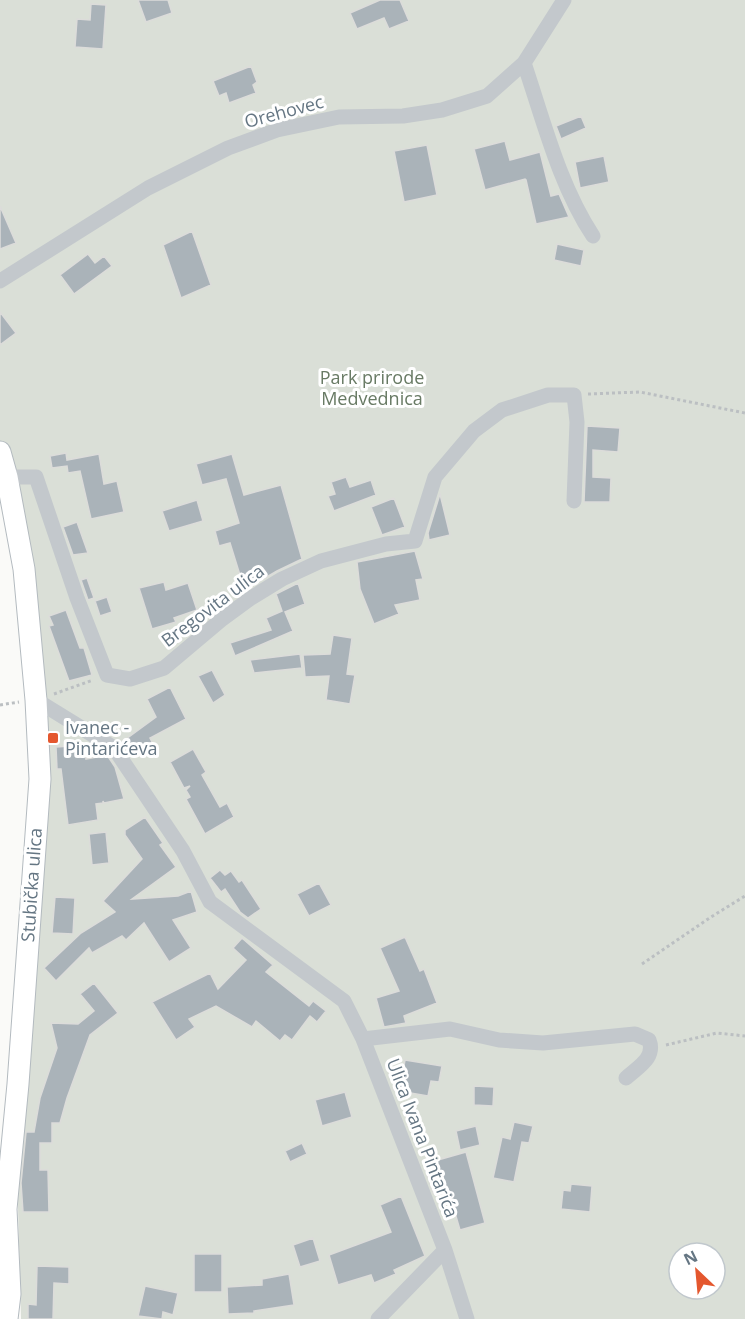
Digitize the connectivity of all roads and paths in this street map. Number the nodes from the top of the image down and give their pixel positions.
1 (564, 0) edge
2 (524, 63) junction
3 (593, 236) dead end
4 (0, 281) edge
5 (574, 395) junction
6 (745, 413) edge
7 (0, 452) edge
8 (7, 477) junction
9 (574, 501) dead end
10 (107, 675) junction
11 (36, 700) junction
12 (745, 896) edge
13 (642, 964) dead end
14 (745, 1036) edge
15 (363, 1039) junction
16 (652, 1048) junction
17 (626, 1078) dead end
18 (445, 1250) junction
19 (7, 1319) edge
20 (378, 1319) edge
21 (467, 1319) edge

1 - 2 street, Orehovec
2 - 3 street
2 - 4 street, Orehovec
5 - 6 path
5 - 9 street
5 - 10 street, Bregovita ulica
7 - 8 main road, Stubička ulica
8 - 10 street
8 - 11 main road, Stubička ulica
10 - 11 path
11 - 15 street, Ulica Ivana Pintarića
11 - 19 main road, Stubička ulica
12 - 13 path
14 - 16 path
15 - 16 street, Ulica Ivana Pintarića
15 - 18 street, Ulica Ivana Pintarića
16 - 17 street
18 - 20 street
18 - 21 street, Ulica Ivana Pintarića

